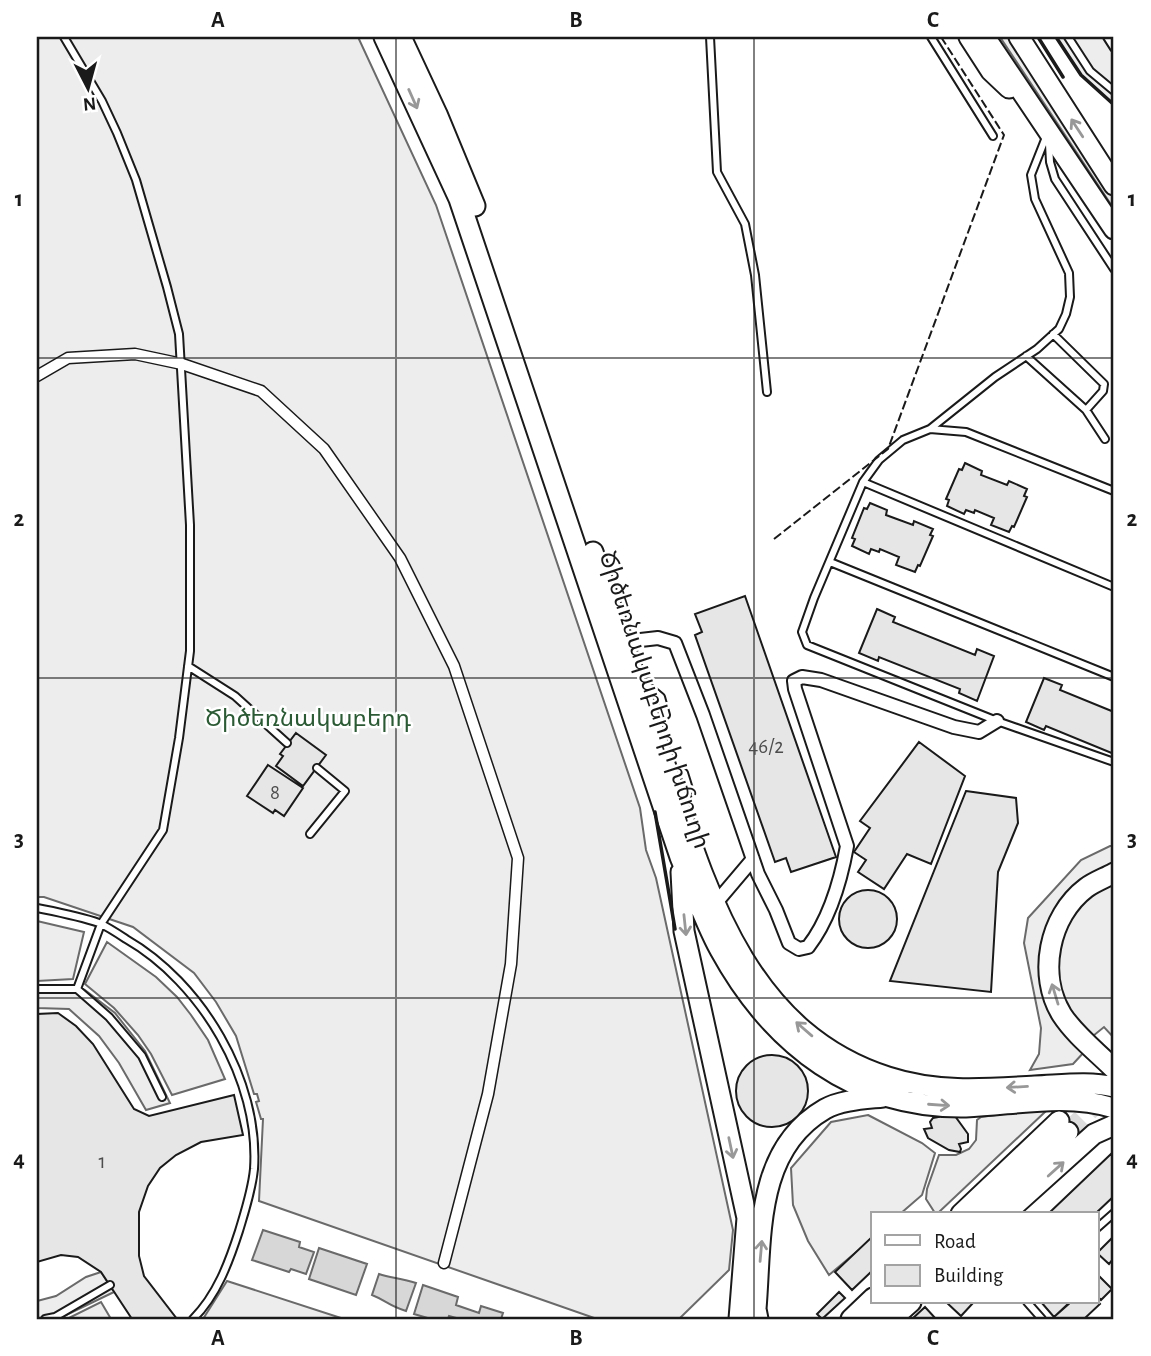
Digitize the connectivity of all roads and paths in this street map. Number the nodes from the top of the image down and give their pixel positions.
1 (64, 37) edge
2 (384, 37) edge
3 (401, 37) edge
4 (710, 37) edge
5 (931, 37) edge
6 (969, 37) edge
7 (985, 37) edge
8 (1019, 37) edge
9 (1068, 37) edge
10 (1107, 37) edge
11 (1114, 48) edge
12 (1114, 91) edge
13 (1043, 125) junction
14 (993, 135) dead end
15 (1114, 185) edge
16 (1114, 229) edge
17 (1114, 269) edge
18 (1053, 334) junction
19 (1026, 356) junction
20 (182, 364) junction
21 (37, 376) edge
22 (767, 392) dead end
23 (1086, 410) junction
24 (930, 429) junction
25 (1105, 439) dead end
26 (863, 482) junction
27 (1114, 491) edge
28 (830, 562) junction
29 (1114, 587) edge
30 (623, 642) junction
31 (188, 666) junction
32 (634, 674) junction
33 (1114, 677) edge
34 (666, 715) dead end
35 (997, 721) junction
36 (287, 743) dead end
37 (1114, 762) edge
38 (317, 768) dead end
39 (684, 773) dead end
40 (683, 817) junction
41 (310, 834) dead end
42 (680, 857) junction
43 (753, 859) junction
44 (1114, 873) edge
45 (720, 898) dead end
46 (37, 908) edge
47 (101, 924) junction
48 (37, 989) edge
49 (77, 989) junction
50 (1114, 1069) edge
51 (1114, 1087) edge
52 (886, 1096) junction
53 (162, 1097) dead end
54 (1114, 1108) edge
55 (1114, 1125) edge
56 (963, 1212) edge
57 (985, 1212) edge
58 (1007, 1212) edge
59 (1114, 1213) edge
60 (1098, 1227) edge
61 (444, 1263) dead end
62 (110, 1286) dead end
63 (871, 1300) edge
64 (890, 1304) edge
65 (909, 1304) edge
66 (1029, 1304) edge
67 (45, 1319) edge
68 (193, 1319) edge
69 (739, 1319) edge
70 (758, 1319) edge
71 (851, 1319) edge
72 (874, 1319) edge
73 (892, 1319) edge
74 (1042, 1319) edge

1 - 20 lane
2 -> 42 main road, Ծիծեռնակաբերդի խճուղի
3 - 30 main road, Ծիծեռնակաբերդի խճուղի
4 - 22 lane
5 - 14 lane
6 - 13 main road
7 - 13 main road
15 -> 8 main road
9 - 12 lane
10 - 11 lane
13 - 16 main road
13 - 17 lane
13 - 18 lane
18 - 19 lane
18 - 23 lane
19 - 23 lane
19 - 24 lane
20 - 21 street
20 - 31 lane
20 - 61 street
23 - 25 lane
24 - 26 lane
24 - 27 lane
26 - 28 lane
26 - 29 lane
28 - 33 lane
28 - 35 lane
30 - 32 main road, Ծիծեռնակաբերդի խճուղի
30 - 43 street
31 - 36 lane
31 - 47 lane
32 - 34 lane
32 - 40 main road, Ծիծեռնակաբերդի խճուղի
35 - 37 lane
35 - 43 street
38 - 41 lane
39 - 40 lane
51 -> 40 main road, Ծիծեռնակաբերդի խճուղի
42 - 52 main road, Ծիծեռնակաբերդի խճուղի
42 -> 69 main road
43 - 45 street
50 -> 44 main road
46 - 47 lane
47 - 49 lane
47 - 68 lane
48 - 49 lane
49 - 53 lane
52 -> 54 main road, Ծիծեռնակաբերդի խճուղի
70 -> 52 main road
58 -> 55 main road
56 - 57 main road
59 - 60 lane
62 - 67 lane
63 - 71 main road
64 - 72 main road
65 - 73 main road
66 - 74 lane

